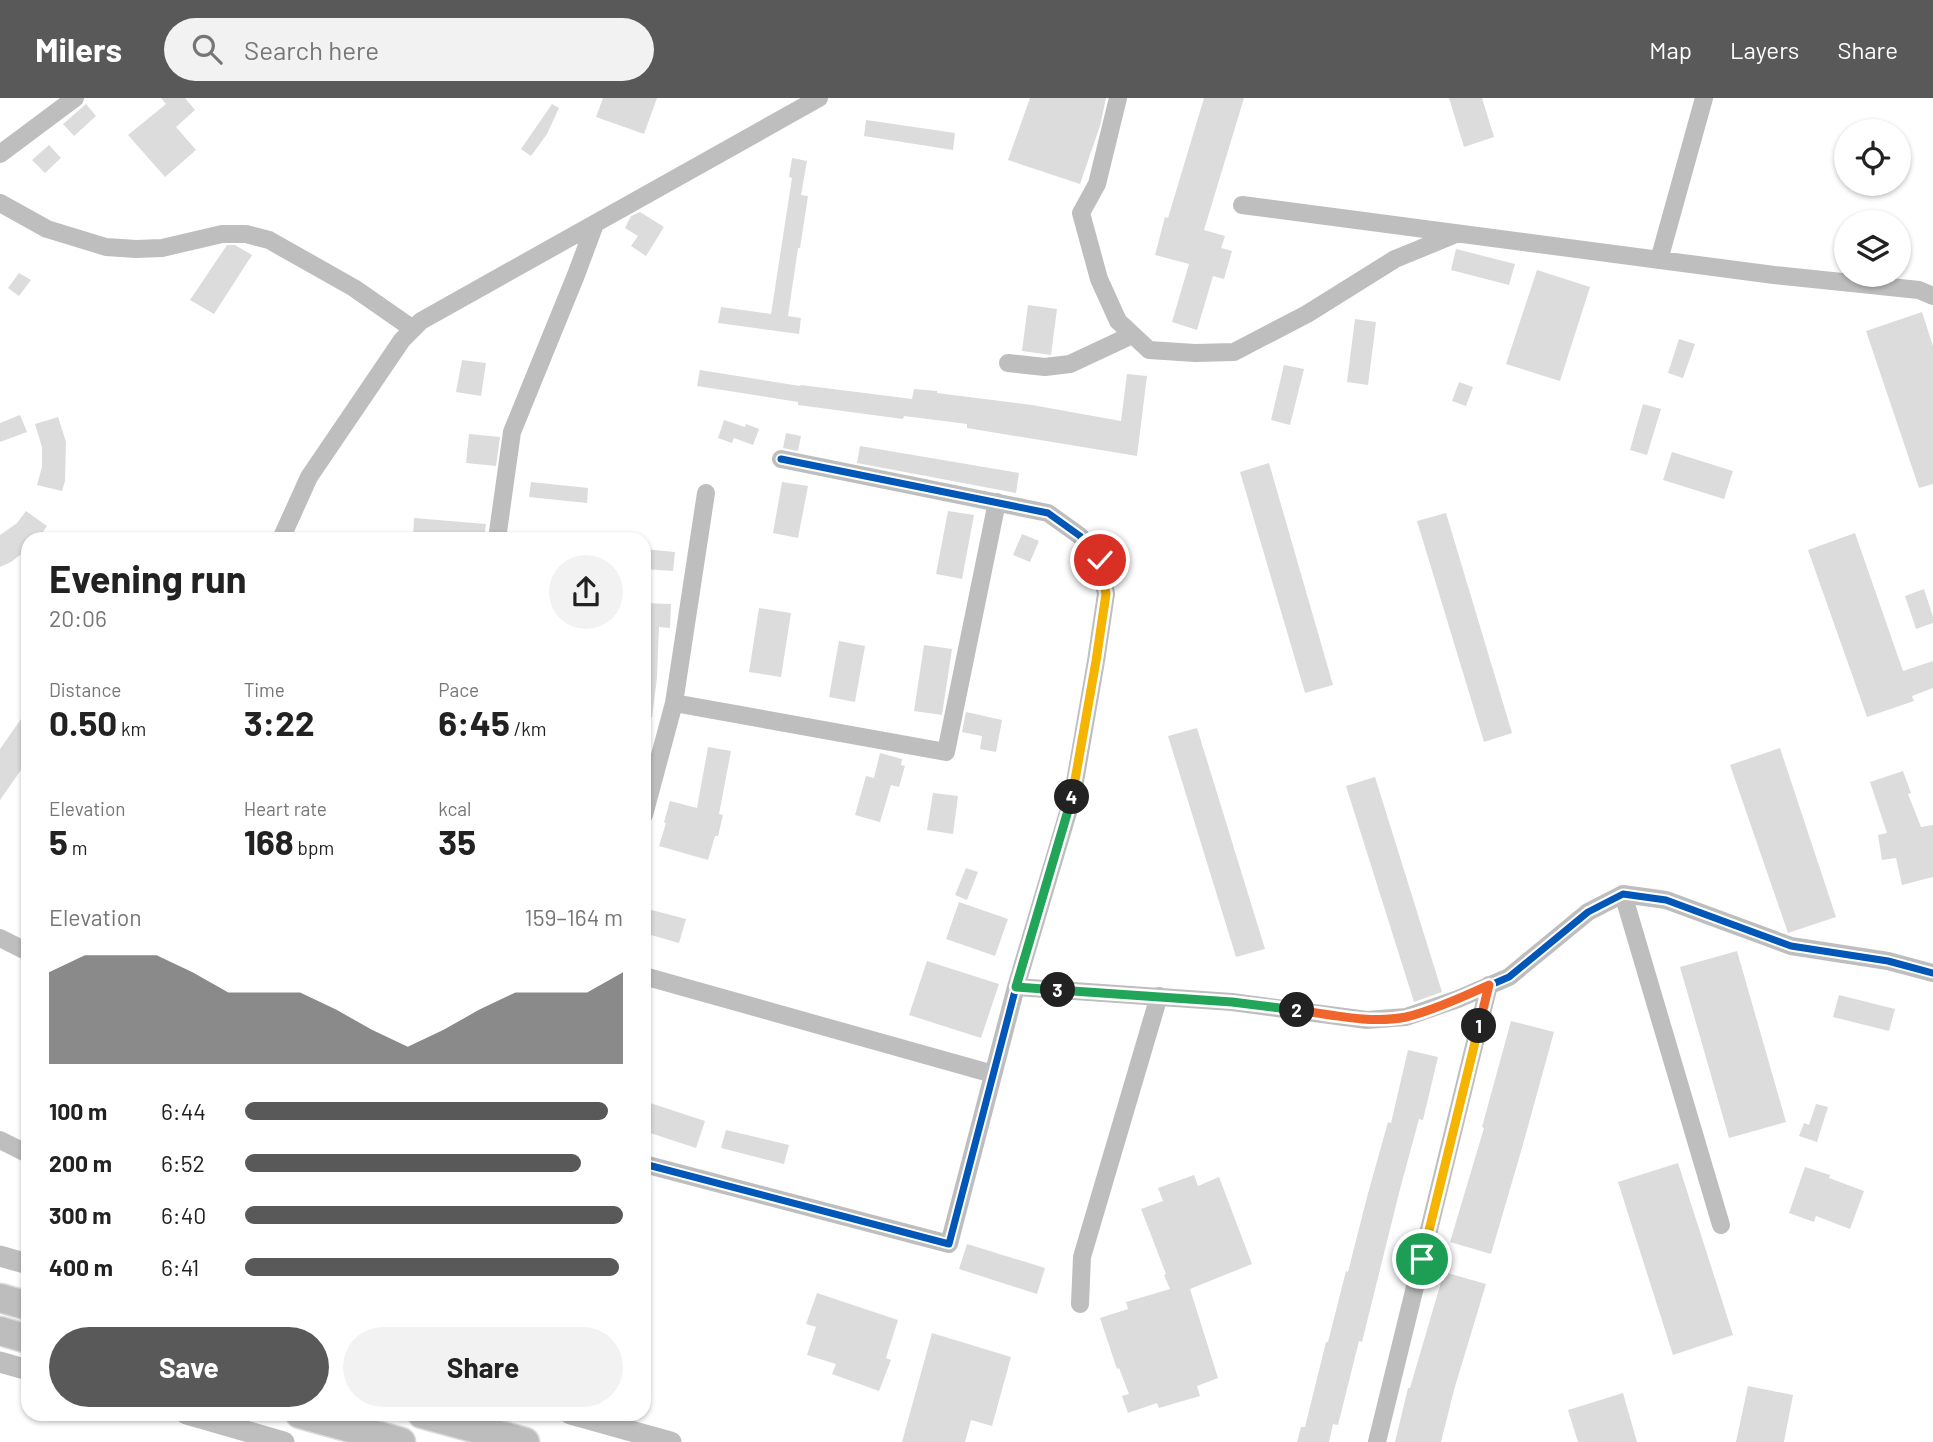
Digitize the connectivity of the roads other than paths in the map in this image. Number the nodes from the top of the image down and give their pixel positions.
1 (75, 98) edge
2 (819, 98) edge
3 (1118, 98) edge
4 (1704, 98) edge
5 (0, 154) edge
6 (0, 203) edge
7 (1242, 205) dead end
8 (596, 224) junction
9 (1458, 233) junction
10 (1659, 260) junction
11 (1933, 296) edge
12 (413, 329) junction
13 (1132, 335) junction
14 (1007, 363) dead end
15 (781, 459) dead end
16 (706, 492) dead end
17 (997, 502) junction
18 (284, 532) edge
19 (498, 532) edge
20 (674, 703) junction
21 (651, 789) edge
22 (1623, 894) junction
23 (0, 938) edge
24 (21, 948) edge
25 (1933, 973) edge
26 (651, 978) edge
27 (1489, 985) junction
28 (1016, 987) junction
29 (1159, 996) junction
30 (993, 1074) junction
31 (0, 1140) edge
32 (21, 1150) edge
33 (651, 1166) edge
34 (1721, 1225) dead end
35 (0, 1256) edge
36 (21, 1262) edge
37 (0, 1298) edge
38 (21, 1304) edge
39 (1080, 1304) dead end
40 (0, 1331) edge
41 (21, 1337) edge
42 (0, 1362) edge
43 (21, 1368) edge
44 (210, 1421) edge
45 (325, 1421) edge
46 (448, 1421) edge
47 (595, 1421) edge
48 (284, 1442) edge
49 (401, 1442) edge
50 (525, 1442) edge
51 (671, 1442) edge
52 (1377, 1442) edge

1 - 5 street
2 - 8 street
3 - 13 street
4 - 10 street
6 - 12 street
7 - 9 street
8 - 12 street
8 - 19 street
9 - 10 street
9 - 13 street
10 - 11 street
12 - 18 street
13 - 14 street
15 - 17 street
16 - 20 street
17 - 20 street
17 - 28 street
20 - 21 street
22 - 25 street
22 - 27 street
22 - 34 street
23 - 24 street
26 - 30 street
27 - 29 street
27 - 52 street
28 - 29 street
28 - 30 street
29 - 39 street
30 - 33 street
31 - 32 street
35 - 36 street
37 - 38 highway
40 - 41 highway
42 - 43 street
44 - 48 street
45 - 49 highway
46 - 50 highway
47 - 51 street

